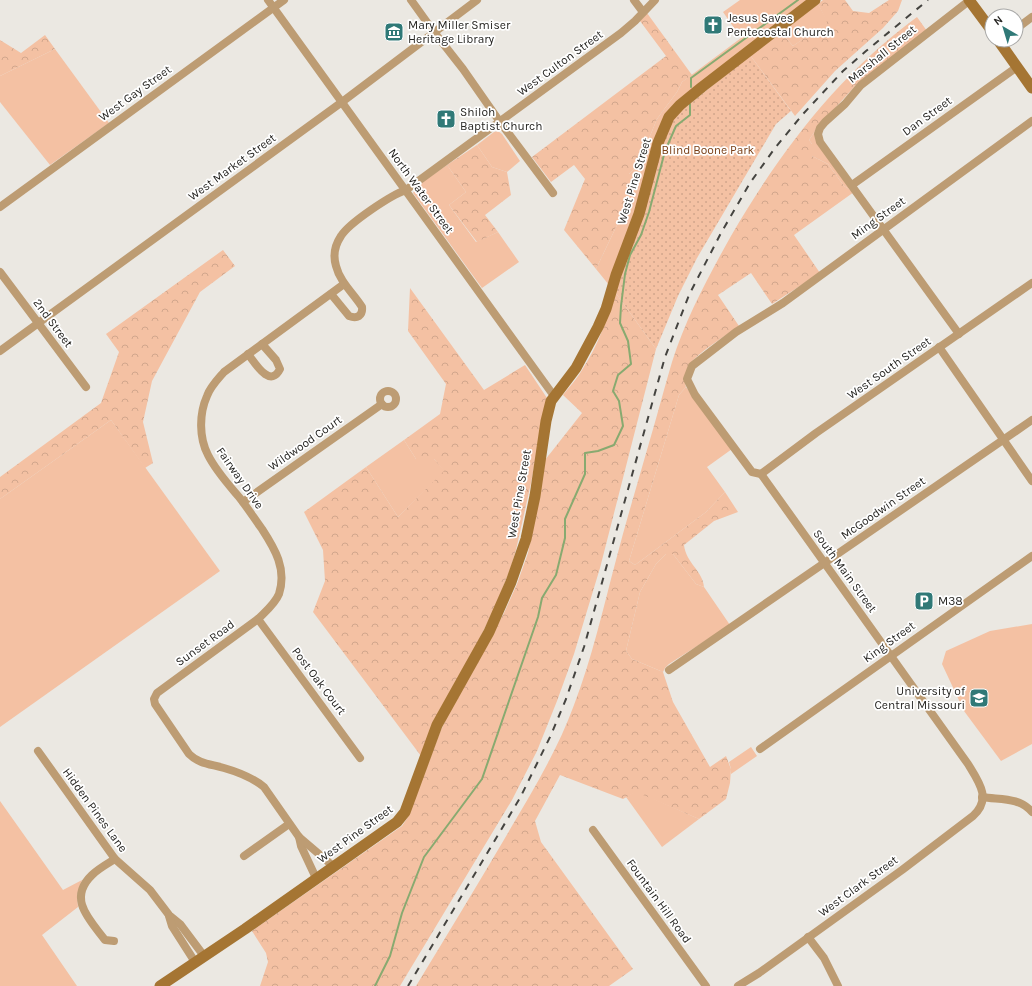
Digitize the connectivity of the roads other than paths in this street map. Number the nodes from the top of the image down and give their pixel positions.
1 (268, 0) edge
2 (284, 0) edge
3 (411, 0) edge
4 (477, 0) edge
5 (634, 0) edge
6 (655, 0) edge
7 (815, 0) edge
8 (969, 0) edge
9 (274, 8) junction
10 (643, 12) junction
11 (984, 20) edge
12 (434, 32) junction
13 (1004, 48) edge
14 (1017, 67) junction
15 (1032, 88) edge
16 (342, 102) junction
17 (1032, 121) edge
18 (500, 122) junction
19 (852, 186) junction
20 (406, 190) junction
21 (553, 193) dead end
22 (0, 207) edge
23 (884, 229) junction
24 (0, 272) edge
25 (1032, 283) edge
26 (344, 284) junction
27 (331, 294) junction
28 (38, 324) junction
29 (736, 332) joint
30 (959, 334) junction
31 (262, 344) junction
32 (939, 348) junction
33 (0, 351) edge
34 (248, 354) junction
35 (86, 387) dead end
36 (554, 396) junction
37 (382, 404) dead end
38 (1032, 420) edge
39 (1004, 440) junction
40 (761, 474) junction
41 (1032, 481) edge
42 (243, 502) junction
43 (1032, 556) edge
44 (825, 563) junction
45 (258, 619) junction
46 (890, 656) junction
47 (669, 670) dead end
48 (760, 749) dead end
49 (38, 751) dead end
50 (360, 758) dead end
51 (982, 797) junction
52 (1032, 812) edge
53 (289, 824) junction
54 (593, 830) dead end
55 (299, 837) junction
56 (244, 856) dead end
57 (115, 859) junction
58 (333, 866) junction
59 (316, 878) junction
60 (808, 937) junction
61 (114, 941) dead end
62 (200, 959) junction
63 (160, 986) edge
64 (706, 986) edge
65 (738, 986) edge
66 (838, 986) edge

1 - 9 street, North Water Street
2 - 9 street, West Gay Street
3 - 12 street
4 - 12 street, West Market Street
5 - 10 street
6 - 10 street, West Culton Street
7 - 36 street, West Pine Street
8 - 11 street
8 - 19 street, Marshall Street
9 - 16 street, North Water Street
9 - 22 street, West Gay Street
10 - 18 street, West Culton Street
12 - 16 street, West Market Street
12 - 18 street
13 - 14 street
14 - 15 street
14 - 19 street, Dan Street
16 - 20 street, North Water Street
16 - 28 street, West Market Street
17 - 23 street, Ming Street
18 - 20 street, West Culton Street
18 - 21 street
19 - 23 street
20 - 26 street, West Culton Street
20 - 36 street, North Water Street
23 - 29 street, Ming Street
23 - 30 street
24 - 28 street, 2nd Street
25 - 30 street, West South Street
26 - 27 street, Fairway Drive
26 - 27 street, West Culton Street
27 - 31 street, Fairway Drive
28 - 33 street, West Market Street
28 - 35 street, 2nd Street
29 - 40 street, South Main Street
30 - 32 street, West South Street
31 - 34 street, Fairway Drive
31 - 34 street
32 - 39 street
32 - 40 street, West South Street
34 - 42 street, Fairway Drive
36 - 58 street, West Pine Street
37 - 42 street, Wildwood Court
38 - 39 street, McGoodwin Street
39 - 41 street
39 - 44 street, McGoodwin Street
40 - 44 street, South Main Street
42 - 45 street, Fairway Drive
43 - 46 street, King Street
44 - 46 street, South Main Street
44 - 47 street, McGoodwin Street
45 - 50 street, Post Oak Court
45 - 53 street, Sunset Road
46 - 48 street, King Street
46 - 51 street, South Main Street
49 - 57 street, Hidden Pines Lane
51 - 52 street
51 - 60 street, West Clark Street
53 - 55 street, Sunset Road
53 - 56 street
54 - 64 street, Fountain Hill Road
55 - 58 street
55 - 59 street
57 - 61 street
57 - 62 street, Hidden Pines Lane
58 - 59 street, West Pine Street
59 - 62 street, West Pine Street
60 - 65 street, West Clark Street
60 - 66 street
62 - 63 street, West Pine Street

